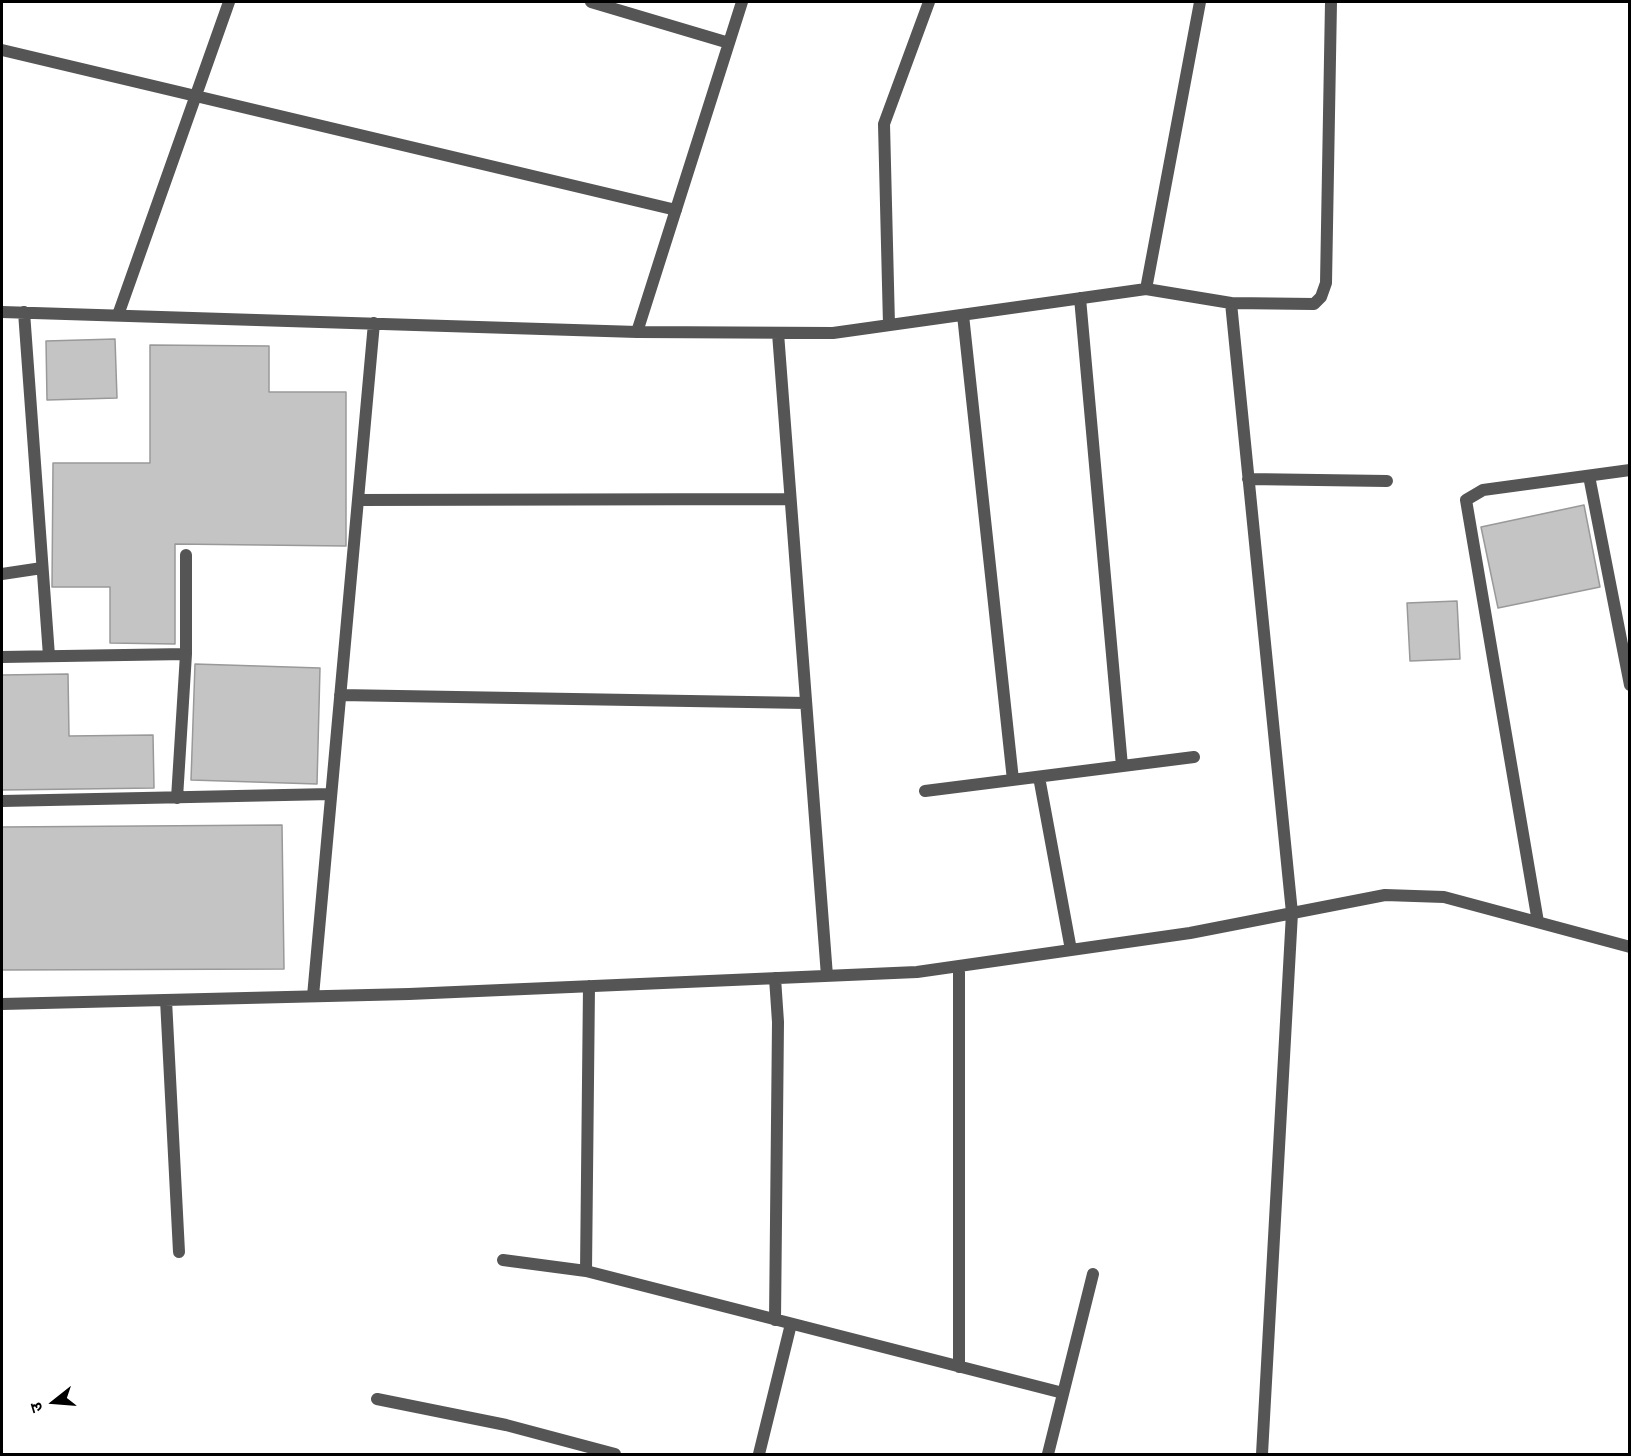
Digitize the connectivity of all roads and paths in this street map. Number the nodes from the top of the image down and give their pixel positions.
1 (229, 2) edge
2 (591, 2) edge
3 (742, 2) edge
4 (928, 2) edge
5 (1200, 2) edge
6 (1331, 2) edge
7 (729, 43) junction
8 (2, 50) edge
9 (196, 95) junction
10 (676, 210) junction
11 (1146, 289) junction
12 (1080, 298) junction
13 (1231, 303) junction
14 (2, 312) edge
15 (24, 312) junction
16 (118, 315) junction
17 (963, 315) junction
18 (374, 324) junction
19 (889, 325) junction
20 (637, 332) junction
21 (778, 333) junction
22 (1629, 470) edge
23 (1589, 476) junction
24 (1248, 479) junction
25 (1387, 481) dead end
26 (790, 499) junction
27 (358, 500) junction
28 (186, 555) dead end
29 (42, 568) junction
30 (2, 574) edge
31 (186, 654) junction
32 (2, 657) edge
33 (48, 657) junction
34 (1629, 685) edge
35 (340, 695) junction
36 (806, 703) junction
37 (1194, 757) dead end
38 (1122, 766) junction
39 (1039, 777) junction
40 (1013, 780) junction
41 (925, 791) dead end
42 (331, 794) junction
43 (177, 798) junction
44 (2, 801) edge
45 (1292, 913) junction
46 (1538, 922) junction
47 (1629, 947) edge
48 (1071, 950) junction
49 (959, 966) junction
50 (826, 976) junction
51 (775, 978) junction
52 (589, 986) junction
53 (313, 996) junction
54 (166, 1000) junction
55 (2, 1004) edge
56 (178, 1252) dead end
57 (503, 1260) dead end
58 (586, 1271) junction
59 (1093, 1274) dead end
60 (775, 1320) junction
61 (791, 1324) junction
62 (960, 1367) junction
63 (1063, 1393) junction
64 (377, 1400) dead end
65 (615, 1455) edge
66 (759, 1455) edge
67 (1048, 1455) edge
68 (1262, 1455) edge

1 - 9 street
2 - 7 street
3 - 7 street
4 - 19 street
5 - 11 street
6 - 13 street
7 - 10 street
8 - 9 street
9 - 10 street
9 - 16 street
10 - 20 street
11 - 12 street
11 - 13 street
12 - 17 street
12 - 38 street
13 - 24 street
14 - 15 street
15 - 16 street
15 - 29 street
16 - 18 street
17 - 19 street
17 - 40 street
18 - 20 street
18 - 27 street
19 - 21 street
20 - 21 street
21 - 26 street
22 - 23 street
23 - 34 street
23 - 46 street
24 - 25 street
24 - 45 street
26 - 27 street
26 - 36 street
27 - 35 street
28 - 31 street
29 - 30 street
29 - 33 street
31 - 33 street
31 - 43 street
32 - 33 street
35 - 36 street
35 - 42 street
36 - 50 street
37 - 38 street
38 - 39 street
39 - 40 street
39 - 48 street
40 - 41 street
42 - 43 street
42 - 53 street
43 - 44 street
45 - 46 street
45 - 48 street
45 - 68 street
46 - 47 street
48 - 49 street
49 - 50 street
49 - 62 street
50 - 51 street
51 - 52 street
51 - 60 street
52 - 53 street
52 - 58 street
53 - 54 street
54 - 55 street
54 - 56 street
57 - 58 street
58 - 60 street
59 - 63 street
60 - 61 street
61 - 62 street
61 - 66 street
62 - 63 street
63 - 67 street
64 - 65 street

